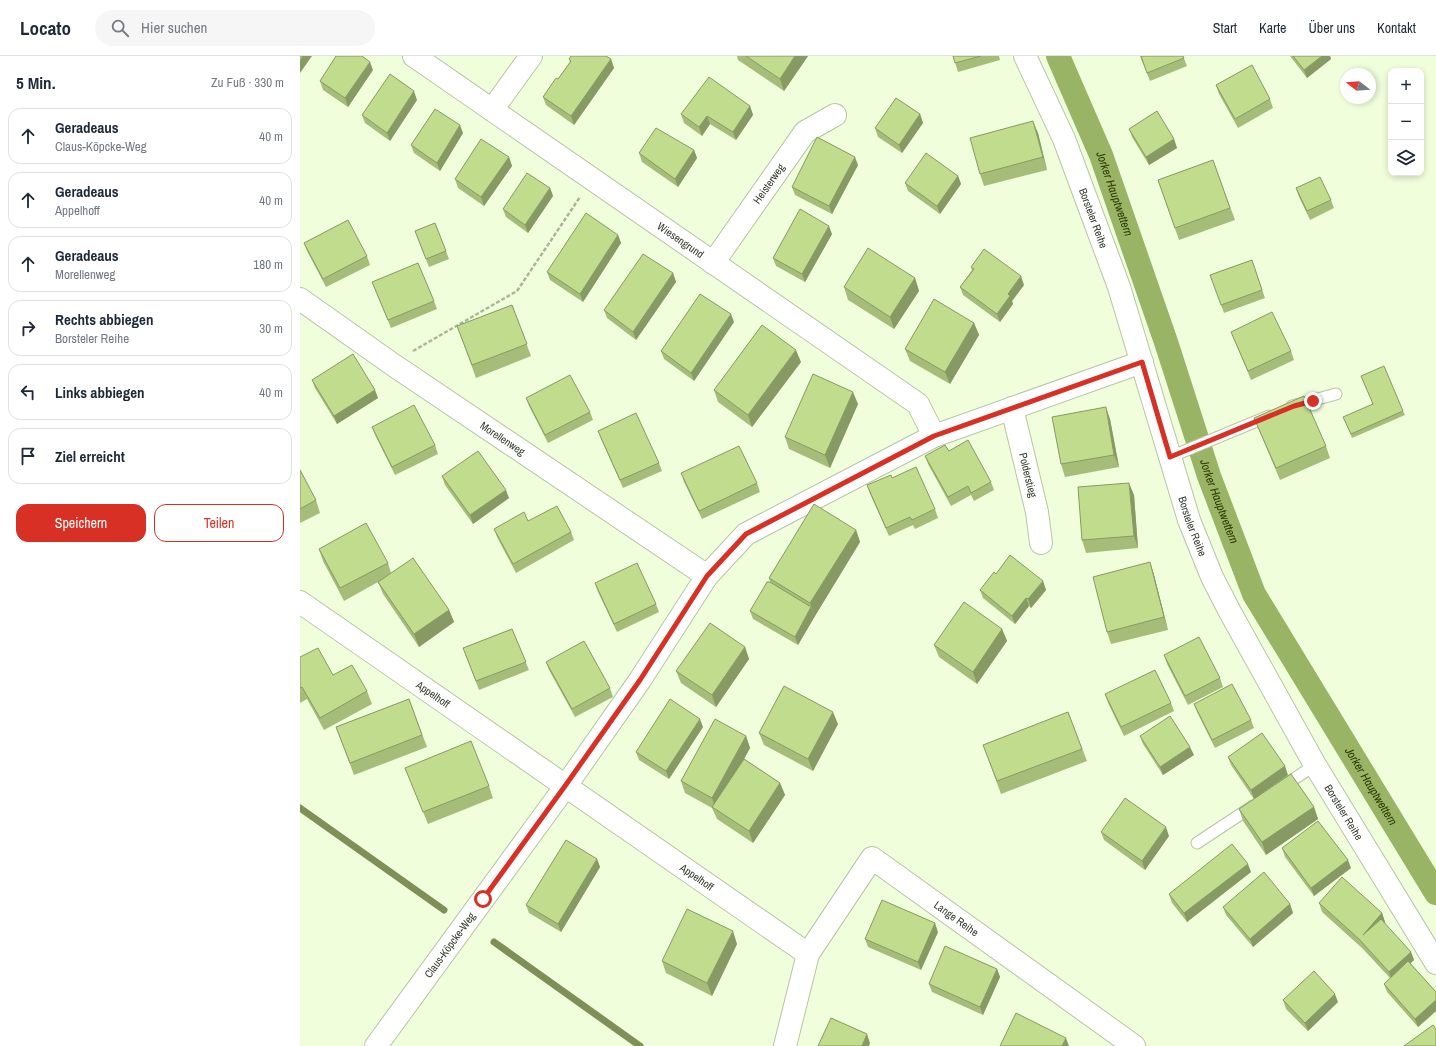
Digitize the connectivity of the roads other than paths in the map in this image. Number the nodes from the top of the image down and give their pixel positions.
1 (414, 56) edge
2 (531, 56) edge
3 (1025, 56) edge
4 (492, 110) junction
5 (834, 115) dead end
6 (713, 263) junction
7 (300, 298) edge
8 (1142, 362) junction
9 (1336, 394) dead end
10 (1012, 408) junction
11 (934, 436) junction
12 (1176, 455) junction
13 (1041, 543) dead end
14 (707, 576) junction
15 (300, 602) edge
16 (1315, 765) junction
17 (565, 786) junction
18 (1275, 791) edge
19 (1262, 800) edge
20 (1197, 843) dead end
21 (808, 954) junction
22 (1436, 963) edge
23 (376, 1046) edge
24 (785, 1046) edge
25 (1134, 1046) edge

1 - 4 street, Wiesengrund
2 - 4 street
3 - 8 street, Borsteler Reihe
4 - 6 street, Wiesengrund
5 - 6 street, Heisterweg
6 - 11 street, Wiesengrund
7 - 14 street, Morellenweg
8 - 10 street
8 - 12 street, Borsteler Reihe
9 - 12 lane
10 - 11 street
10 - 13 street, Polderstieg
11 - 14 street
12 - 16 street, Borsteler Reihe
14 - 17 street
15 - 17 street, Appelhoff
16 - 18 lane
16 - 22 street, Borsteler Reihe
17 - 21 street, Appelhoff
17 - 23 street, Claus-Köpcke-Weg
19 - 20 lane
21 - 24 street, Lange Reihe
21 - 25 street, Lange Reihe

